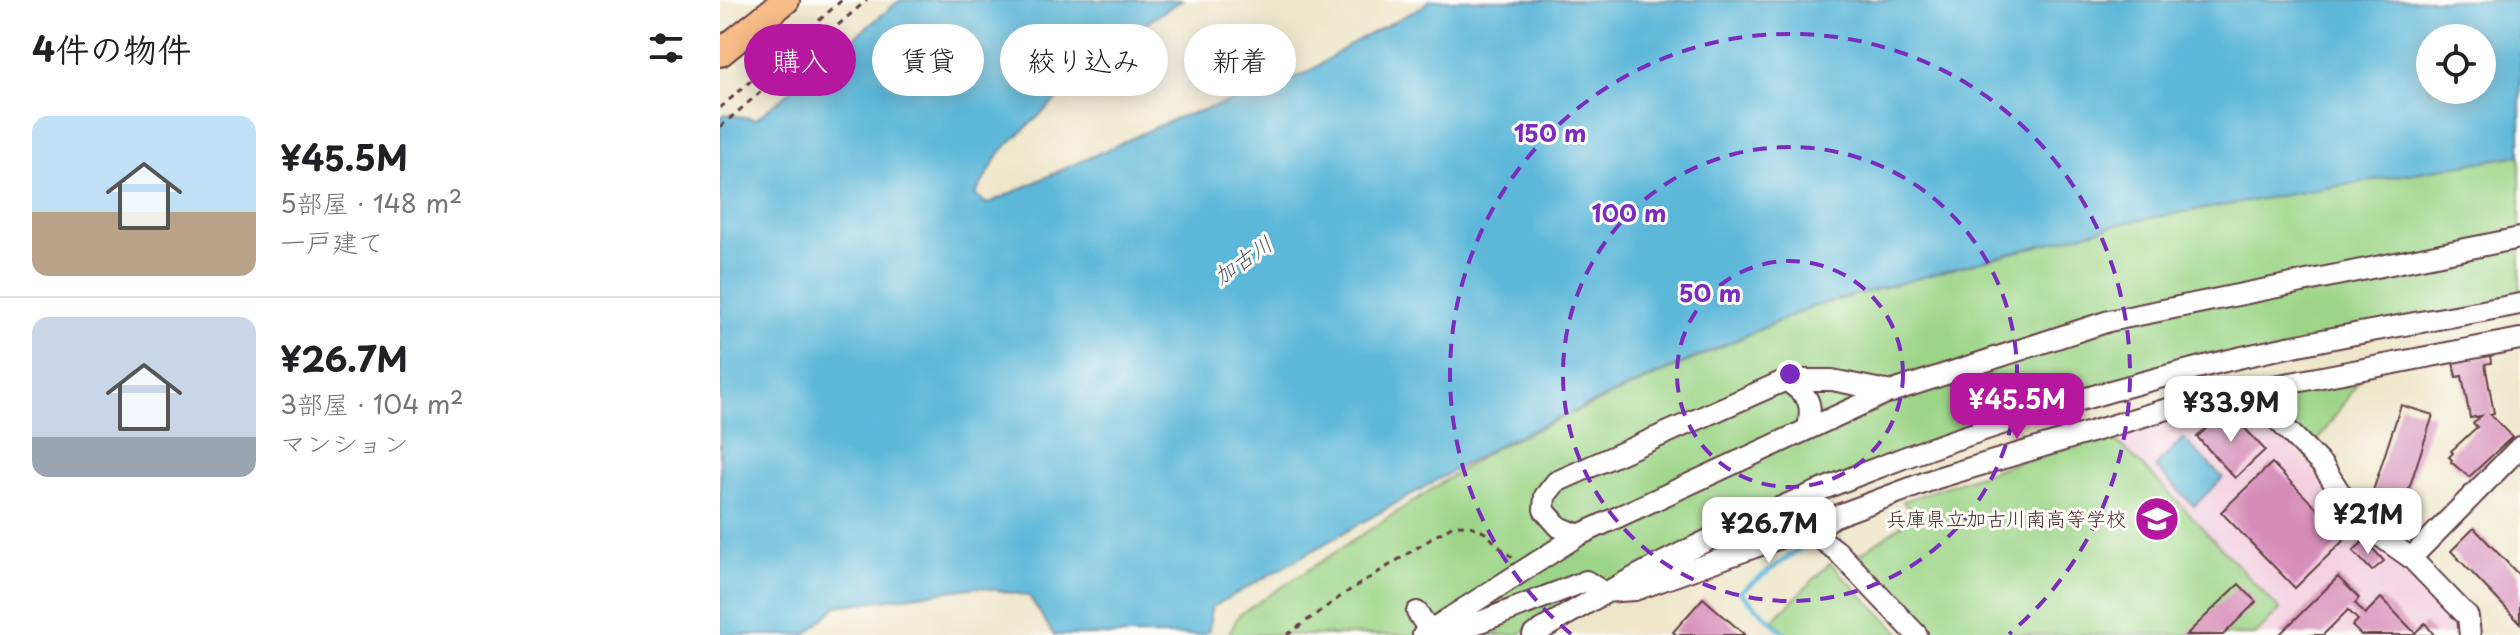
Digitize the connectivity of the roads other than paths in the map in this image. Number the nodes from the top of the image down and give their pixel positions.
1 (786, 0) edge
2 (720, 53) edge
3 (2520, 238) edge
4 (2520, 304) edge
5 (2517, 341) edge
6 (1786, 380) junction
7 (2249, 391) junction
8 (1892, 392) junction
9 (1808, 429) junction
10 (2520, 447) edge
11 (1813, 533) junction
12 (1579, 535) junction
13 (2411, 558) junction
14 (1603, 592) junction
15 (1417, 612) dead end
16 (1435, 634) edge
17 (1533, 635) edge
18 (1917, 635) edge
19 (2470, 635) edge

1 - 2 main road
3 - 8 street
4 - 14 street
5 - 7 street
6 - 8 street
6 - 9 street
6 - 12 street
7 - 11 street
7 - 13 street
8 - 9 street
9 - 12 street
10 - 13 street
11 - 14 street
11 - 18 street
12 - 16 street
13 - 19 street
14 - 16 street
14 - 17 street
15 - 16 street

